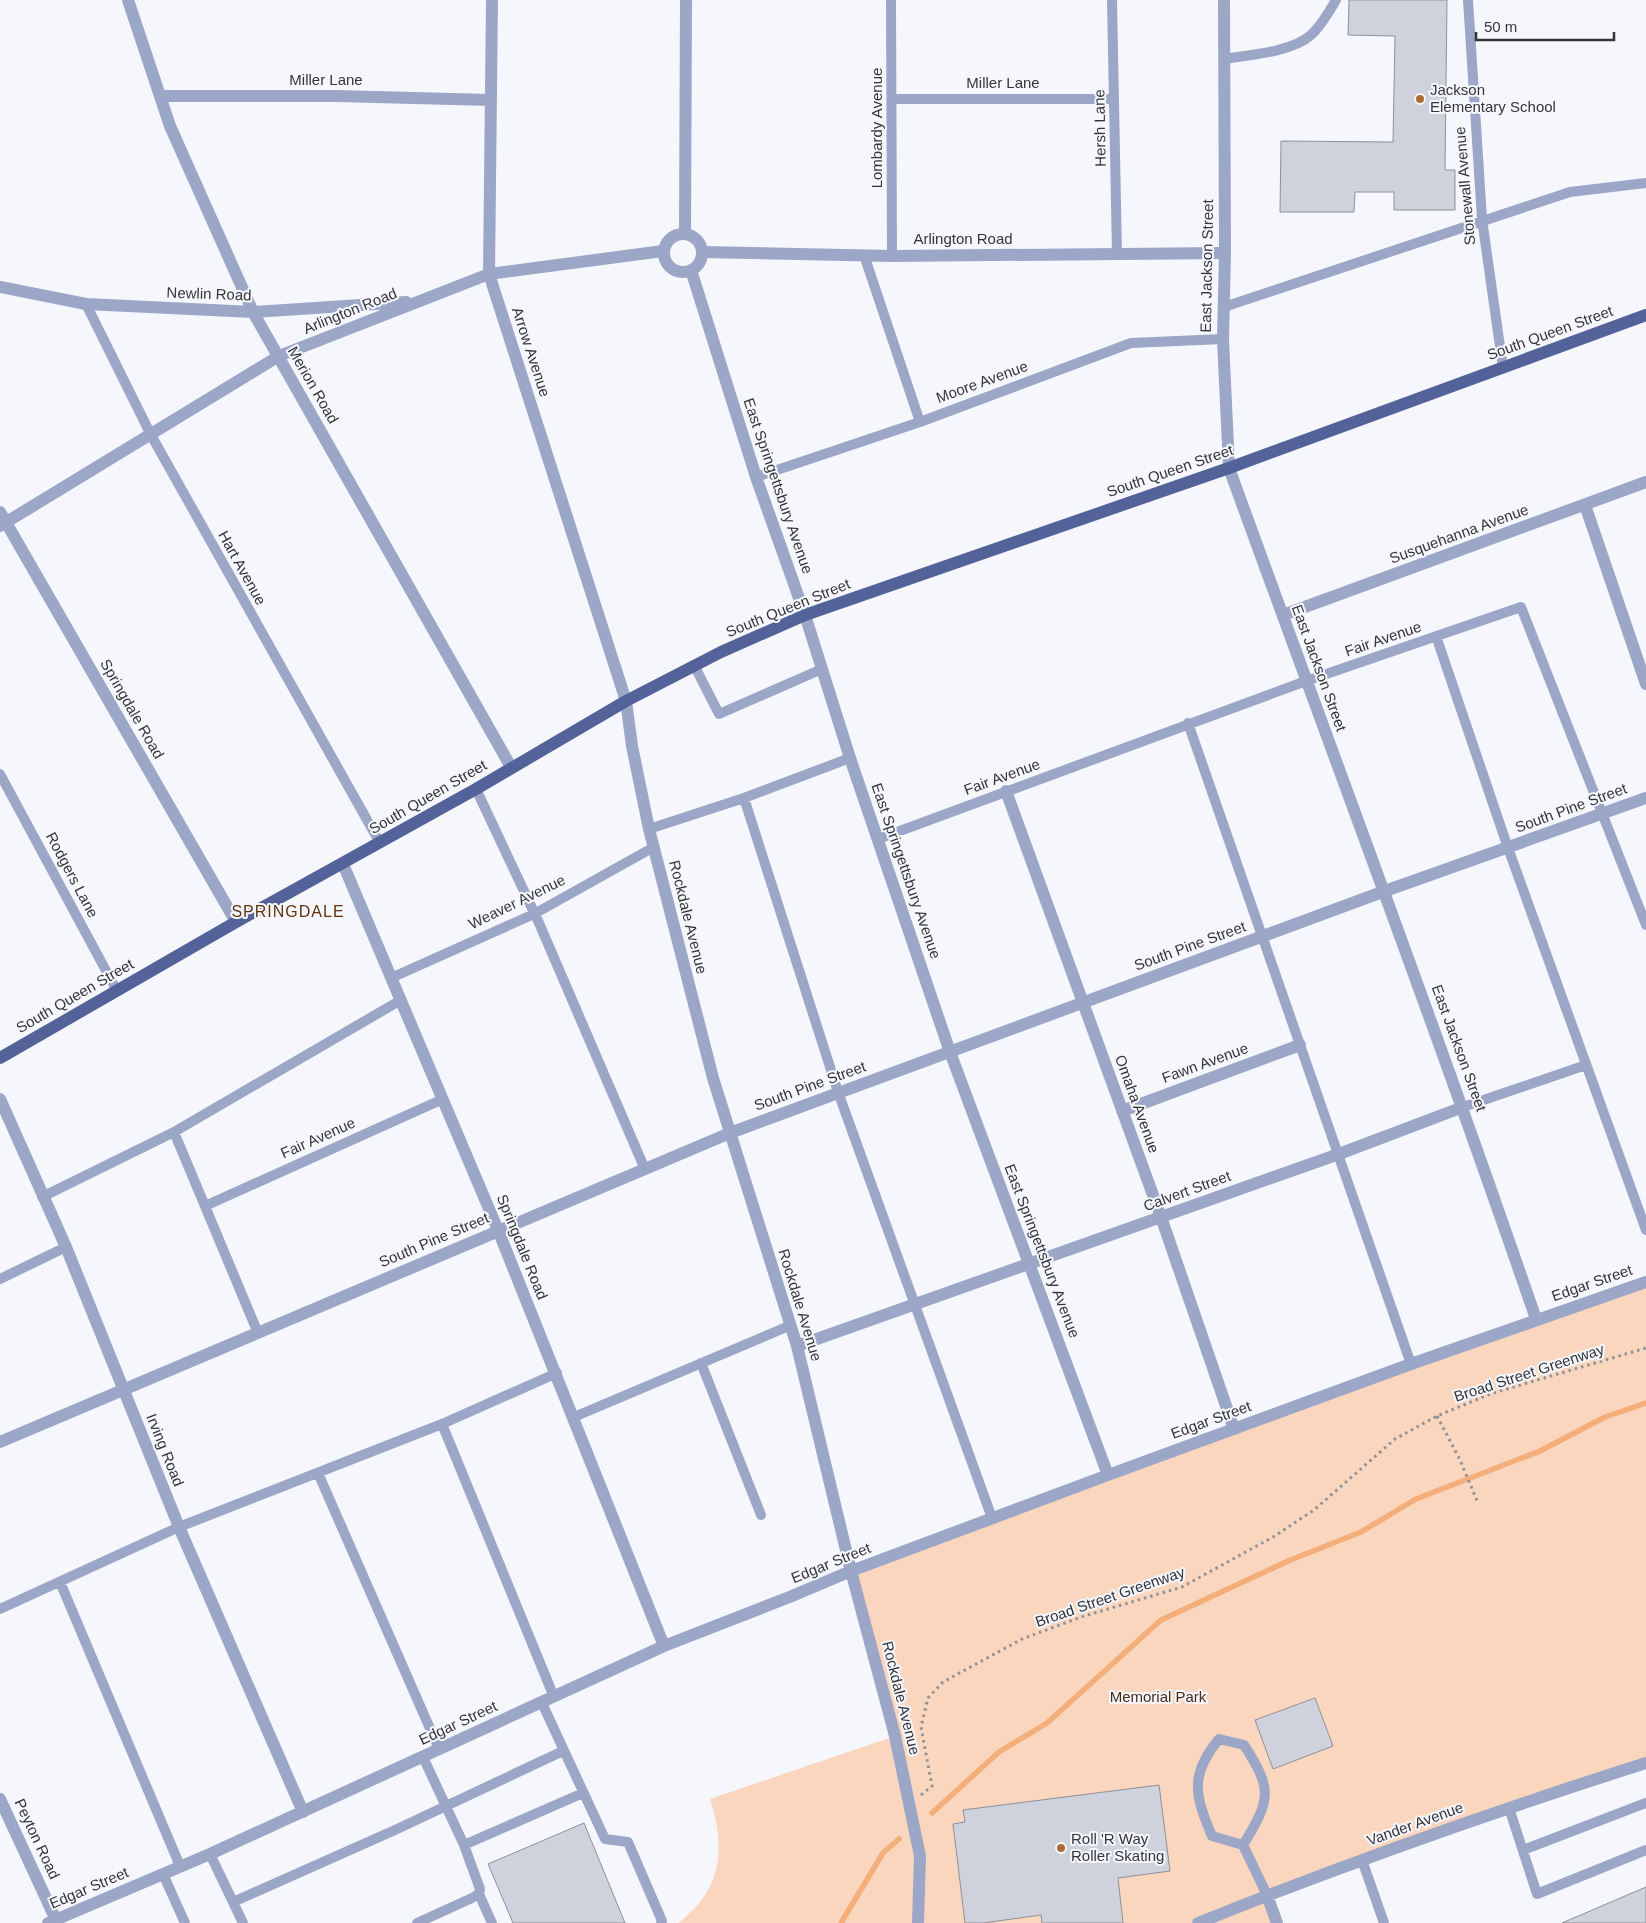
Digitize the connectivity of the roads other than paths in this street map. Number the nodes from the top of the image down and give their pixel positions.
1 (128, 0) edge
2 (492, 0) edge
3 (686, 0) edge
4 (891, 0) edge
5 (1112, 0) edge
6 (1224, 0) edge
7 (1336, 0) edge
8 (1468, 0) edge
9 (1224, 60) junction
10 (160, 96) junction
11 (892, 99) junction
12 (1114, 99) junction
13 (491, 100) junction
14 (1646, 182) edge
15 (1482, 219) junction
16 (685, 233) junction
17 (663, 251) junction
18 (702, 252) junction
19 (1225, 253) junction
20 (864, 255) junction
21 (1117, 255) junction
22 (892, 256) junction
23 (691, 270) junction
24 (488, 274) junction
25 (0, 287) edge
26 (419, 301) junction
27 (86, 304) junction
28 (1224, 307) junction
29 (253, 312) junction
30 (1646, 315) edge
31 (1223, 338) junction
32 (278, 356) junction
33 (1503, 368) junction
34 (920, 422) junction
35 (151, 434) junction
36 (1229, 468) junction
37 (756, 477) junction
38 (1646, 482) edge
39 (1585, 505) junction
40 (2, 520) edge
41 (805, 615) junction
42 (1283, 615) junction
43 (1436, 636) junction
44 (694, 665) junction
45 (822, 669) junction
46 (1306, 681) junction
47 (1646, 684) edge
48 (626, 701) junction
49 (1188, 724) junction
50 (850, 758) junction
51 (511, 767) junction
52 (0, 774) edge
53 (476, 789) junction
54 (1006, 791) junction
55 (744, 798) junction
56 (1646, 798) edge
57 (1602, 814) junction
58 (649, 828) junction
59 (878, 839) junction
60 (380, 843) junction
61 (654, 847) junction
62 (1508, 848) junction
63 (342, 864) junction
64 (1385, 891) junction
65 (534, 914) junction
66 (236, 922) junction
67 (1646, 925) edge
68 (1261, 936) junction
69 (391, 978) junction
70 (117, 991) junction
71 (401, 1000) junction
72 (1083, 1002) junction
73 (1300, 1045) junction
74 (950, 1052) junction
75 (0, 1058) edge
76 (1586, 1065) junction
77 (838, 1092) junction
78 (443, 1098) junction
79 (0, 1100) edge
80 (1463, 1108) junction
81 (1122, 1111) junction
82 (174, 1132) junction
83 (730, 1133) junction
84 (1339, 1154) junction
85 (644, 1167) junction
86 (42, 1197) junction
87 (205, 1206) junction
88 (1161, 1218) junction
89 (498, 1230) junction
90 (1646, 1230) edge
91 (66, 1247) junction
92 (1030, 1264) junction
93 (0, 1279) edge
94 (1646, 1282) edge
95 (916, 1304) junction
96 (1536, 1319) junction
97 (790, 1326) junction
98 (258, 1334) junction
99 (798, 1346) junction
100 (701, 1363) junction
101 (1411, 1364) junction
102 (557, 1373) junction
103 (124, 1391) junction
104 (574, 1417) junction
105 (442, 1424) junction
106 (1234, 1429) junction
107 (0, 1442) edge
108 (318, 1473) junction
109 (1108, 1475) junction
110 (762, 1515) dead end
111 (992, 1518) junction
112 (179, 1528) junction
113 (851, 1571) junction
114 (60, 1582) junction
115 (0, 1609) edge
116 (664, 1646) junction
117 (554, 1697) junction
118 (542, 1703) junction
119 (439, 1749) junction
120 (563, 1751) junction
121 (423, 1757) junction
122 (1646, 1763) edge
123 (583, 1793) junction
124 (0, 1799) edge
125 (1646, 1803) edge
126 (444, 1805) junction
127 (1509, 1808) junction
128 (303, 1812) junction
129 (464, 1845) junction
130 (1244, 1845) junction
131 (1522, 1850) junction
132 (1646, 1850) edge
133 (210, 1854) junction
134 (1362, 1860) junction
135 (180, 1866) junction
136 (163, 1874) junction
137 (479, 1894) junction
138 (1267, 1895) junction
139 (233, 1902) junction
140 (436, 1919) edge
141 (54, 1922) edge
142 (185, 1923) edge
143 (243, 1923) edge
144 (417, 1923) edge
145 (492, 1923) edge
146 (661, 1923) edge
147 (918, 1923) edge
148 (1198, 1923) edge
149 (1277, 1923) edge
150 (1384, 1923) edge

1 - 10 street, Merion Road
2 - 13 street, Arrow Avenue
3 - 16 street
4 - 11 lane, Lombardy Avenue
5 - 12 lane, Hersh Lane
6 - 9 street, East Jackson Street
7 - 9 lane
8 - 15 lane, Stonewall Avenue
9 - 19 street, East Jackson Street
10 - 13 street, Miller Lane
10 - 29 street, Merion Road
11 - 12 lane, Miller Lane
11 - 22 lane, Lombardy Avenue
12 - 21 lane, Hersh Lane
13 - 24 street, Arrow Avenue
14 - 15 lane
15 - 28 lane
15 - 33 lane, Stonewall Avenue
16 - 17 street
16 - 18 street
17 - 23 street
17 - 24 street, Arlington Road
18 - 20 street, Arlington Road
18 - 23 street
19 - 21 street, Arlington Road
19 - 28 street, East Jackson Street
20 - 22 street, Arlington Road
20 - 34 lane
21 - 22 street, Arlington Road
23 - 37 street, East Springettsbury Avenue
24 - 26 street, Arlington Road
24 - 48 street, Arrow Avenue
25 - 27 street, Newlin Road
26 - 29 street, Newlin Road
26 - 32 street, Arlington Road
27 - 29 street, Newlin Road
27 - 35 lane, Hart Avenue
28 - 31 street, East Jackson Street
29 - 32 street, Merion Road
30 - 33 main road, South Queen Street
31 - 34 lane, Moore Avenue
31 - 36 street, East Jackson Street
32 - 35 street, Arlington Road
32 - 51 street, Merion Road
33 - 36 main road, South Queen Street
34 - 37 lane, Moore Avenue
35 - 40 street, Arlington Road
35 - 60 lane, Hart Avenue
36 - 41 main road, South Queen Street
36 - 42 street, East Jackson Street
37 - 41 street, East Springettsbury Avenue
38 - 39 street, Susquehanna Avenue
39 - 42 street, Susquehanna Avenue
39 - 47 street
40 - 66 street, Springdale Road
41 - 44 main road, South Queen Street
41 - 45 street, East Springettsbury Avenue
42 - 46 street, East Jackson Street
43 - 46 lane, Fair Avenue
43 - 57 lane, Fair Avenue
43 - 62 lane
44 - 45 lane
44 - 48 main road, South Queen Street
45 - 50 street, East Springettsbury Avenue
46 - 49 lane, Fair Avenue
46 - 64 street, East Jackson Street
48 - 51 main road, South Queen Street
48 - 58 street, Rockdale Avenue
49 - 54 lane, Fair Avenue
49 - 68 lane
50 - 55 lane
50 - 59 street, East Springettsbury Avenue
51 - 53 main road, South Queen Street
52 - 70 lane, Rodgers Lane
53 - 60 main road, South Queen Street
53 - 65 lane
54 - 59 lane, Fair Avenue
54 - 72 street, Omaha Avenue
55 - 58 lane
55 - 77 lane
56 - 57 street, South Pine Street
57 - 62 street, South Pine Street
57 - 67 lane, Fair Avenue
58 - 61 street, Rockdale Avenue
59 - 74 street, East Springettsbury Avenue
60 - 63 main road, South Queen Street
61 - 65 lane, Weaver Avenue
61 - 83 street, Rockdale Avenue
62 - 64 street, South Pine Street
62 - 76 lane
63 - 66 main road, South Queen Street
63 - 69 street, Springdale Road
64 - 68 street, South Pine Street
64 - 80 street, East Jackson Street
65 - 69 lane, Weaver Avenue
65 - 85 lane
66 - 70 main road, South Queen Street
68 - 72 street, South Pine Street
68 - 73 lane
69 - 71 street, Springdale Road
70 - 75 main road, South Queen Street
71 - 78 street, Springdale Road
71 - 82 lane
72 - 74 street, South Pine Street
72 - 81 street, Omaha Avenue
73 - 81 street, Fawn Avenue
73 - 84 lane
74 - 77 street, South Pine Street
74 - 92 street, East Springettsbury Avenue
76 - 80 lane, Calvert Street
76 - 90 lane
77 - 83 street, South Pine Street
77 - 95 lane
78 - 87 lane, Fair Avenue
78 - 89 street, Springdale Road
79 - 86 street, Irving Road
80 - 84 street, Calvert Street
80 - 96 street, East Jackson Street
81 - 88 street, Omaha Avenue
82 - 86 lane
82 - 87 lane
83 - 85 street, South Pine Street
83 - 97 street, Rockdale Avenue
84 - 88 street, Calvert Street
84 - 101 lane
85 - 89 street, South Pine Street
86 - 91 street, Irving Road
87 - 98 lane
88 - 92 street, Calvert Street
88 - 106 street, Omaha Avenue
89 - 98 street, South Pine Street
89 - 102 street, Springdale Road
91 - 93 lane
91 - 103 street, Irving Road
92 - 95 street, Calvert Street
92 - 109 street, East Springettsbury Avenue
94 - 96 street, Edgar Street
95 - 99 street, Calvert Street
95 - 111 lane
96 - 101 street, Edgar Street
97 - 99 street, Rockdale Avenue
97 - 100 lane
98 - 103 street, South Pine Street
99 - 113 street, Rockdale Avenue
100 - 104 lane
100 - 110 lane
101 - 106 street, Edgar Street
102 - 104 street, Springdale Road
102 - 105 lane
103 - 107 street, South Pine Street
103 - 112 street, Irving Road
104 - 116 street, Springdale Road
105 - 108 lane
105 - 117 lane
106 - 109 street, Edgar Street
108 - 112 lane
108 - 119 lane
109 - 111 street, Edgar Street
111 - 113 street, Edgar Street
112 - 114 lane
112 - 128 street, Irving Road
113 - 116 street, Edgar Street
113 - 147 street, Rockdale Avenue
114 - 115 lane
114 - 135 lane
116 - 117 street, Edgar Street
117 - 118 street, Edgar Street
118 - 119 street, Edgar Street
118 - 120 lane
119 - 121 street, Edgar Street
120 - 123 lane
120 - 126 lane
121 - 126 lane
121 - 128 street, Edgar Street
122 - 127 street, Vander Avenue
123 - 129 lane
123 - 146 lane
124 - 141 street, Peyton Road
125 - 131 lane
126 - 129 lane
126 - 139 lane
127 - 131 lane
127 - 134 street, Vander Avenue
128 - 133 street, Edgar Street
129 - 137 lane
130 - 130 lane
130 - 138 lane
131 - 132 lane
133 - 135 street, Edgar Street
133 - 139 lane
134 - 138 street, Vander Avenue
134 - 150 lane
135 - 136 street, Edgar Street
136 - 141 street, Edgar Street
136 - 142 lane
137 - 140 lane
137 - 145 lane
138 - 148 street, Vander Avenue
138 - 149 street
139 - 143 lane
140 - 144 lane

